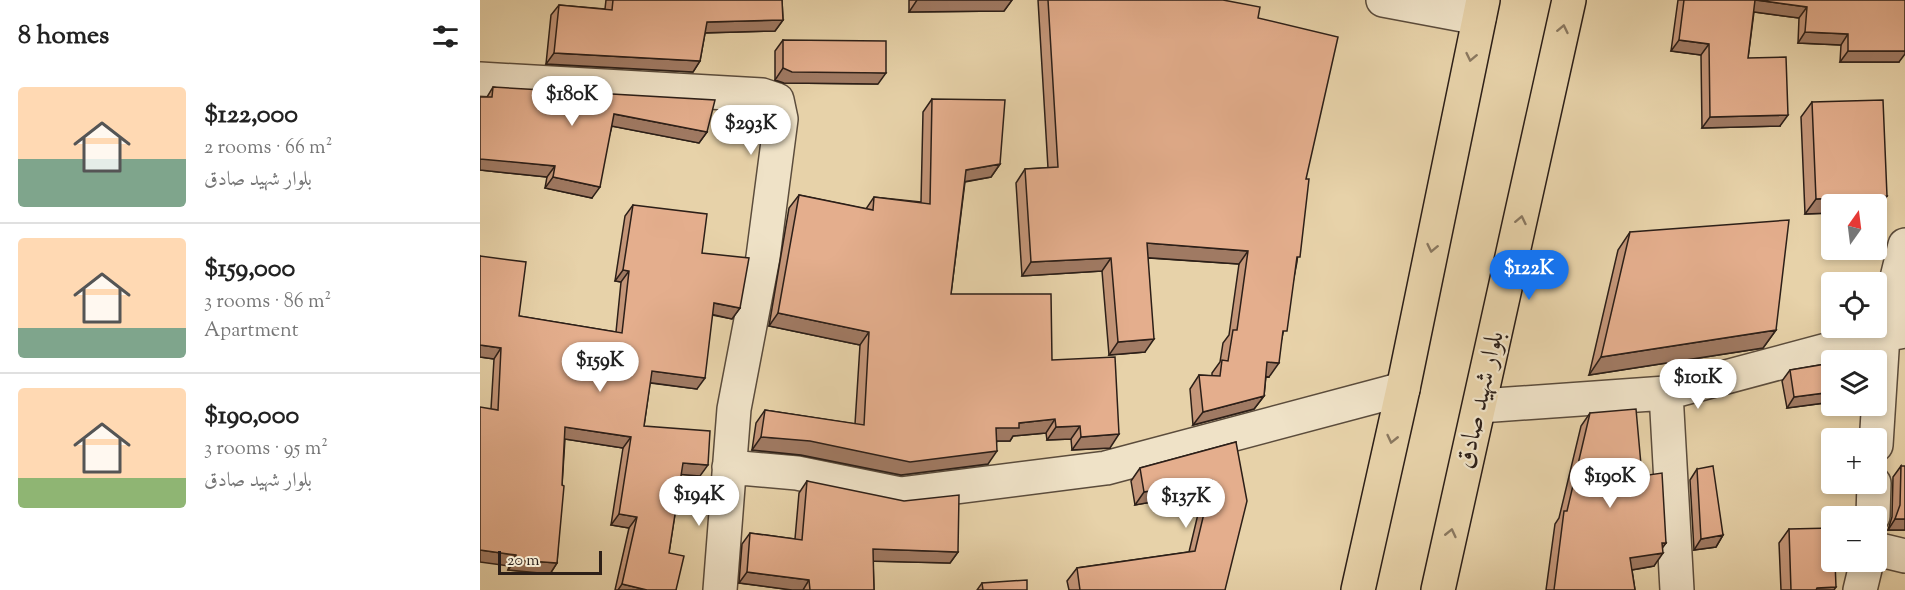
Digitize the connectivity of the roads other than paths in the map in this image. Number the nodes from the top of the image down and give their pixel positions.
1 (1383, 0) edge
2 (1569, 0) edge
3 (1481, 9) edge
4 (480, 79) edge
5 (1905, 245) edge
6 (1894, 333) edge
7 (1403, 389) junction
8 (1665, 393) junction
9 (1480, 406) junction
10 (1879, 428) edge
11 (729, 467) junction
12 (1887, 552) edge
13 (1905, 556) edge
14 (1865, 572) edge
15 (720, 590) edge
16 (1358, 590) edge
17 (1438, 590) edge
18 (1677, 590) edge
19 (1860, 590) edge

1 - 3 street
9 -> 2 main road, بلوار شهید صادق
3 -> 7 main road
4 - 11 street
5 - 6 street
6 - 8 street
6 - 10 street
7 - 11 street
7 -> 16 main road
8 - 9 street
8 - 18 street
17 -> 9 main road, بلوار شهید صادق
11 - 15 street
12 - 13 street
14 - 19 street

